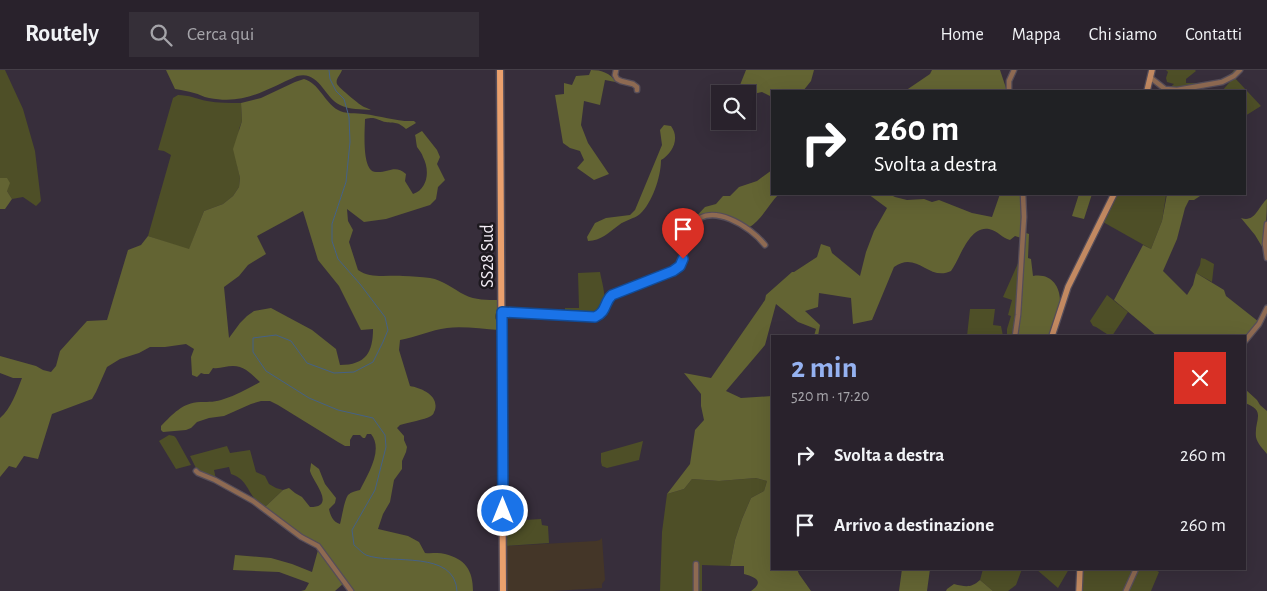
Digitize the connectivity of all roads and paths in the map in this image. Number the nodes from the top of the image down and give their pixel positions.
1 (500, 70) edge
2 (616, 70) edge
3 (1014, 70) edge
4 (1152, 70) edge
5 (1240, 70) edge
6 (1151, 78) junction
7 (636, 90) dead end
8 (1009, 90) edge
9 (1147, 90) edge
10 (1023, 195) edge
11 (1114, 195) edge
12 (1267, 224) edge
13 (765, 246) dead end
14 (1267, 258) edge
15 (1267, 308) edge
16 (502, 312) junction
17 (1015, 335) edge
18 (1052, 335) edge
19 (1246, 340) edge
20 (196, 471) dead end
21 (696, 564) dead end
22 (1080, 570) edge
23 (1136, 570) edge
24 (351, 591) edge
25 (503, 591) edge
26 (696, 591) edge
27 (1080, 591) edge
28 (1126, 591) edge

1 - 16 main road, SS28 Sud
2 - 7 street
3 - 8 street
4 - 6 street
5 - 6 street
6 - 9 street
10 - 17 street
11 - 18 street
12 - 14 street
13 - 16 street
15 - 19 street
16 - 25 main road, SS28 Sud
20 - 24 street
21 - 26 street
22 - 27 street
23 - 28 street

